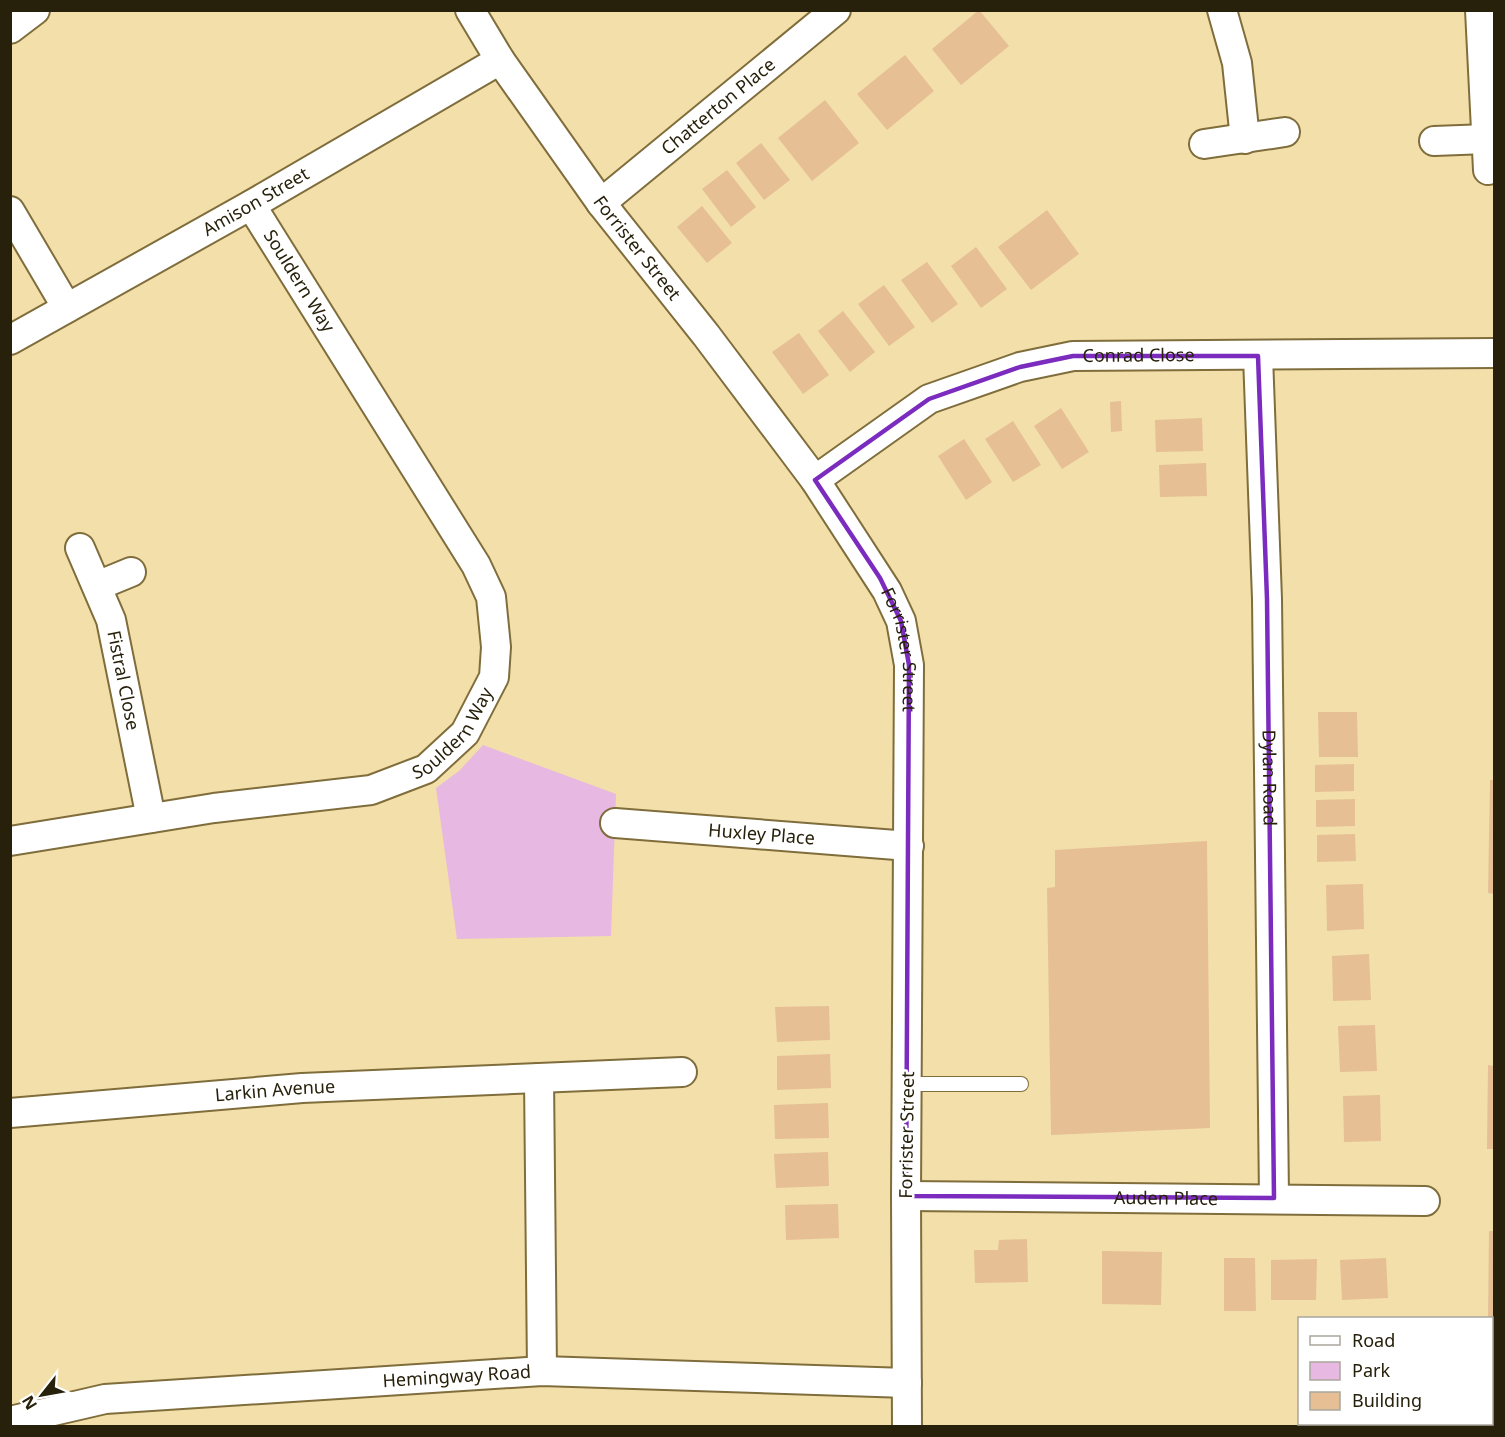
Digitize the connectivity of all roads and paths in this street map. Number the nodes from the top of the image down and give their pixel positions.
1 (35, 10) edge
2 (470, 10) edge
3 (836, 10) edge
4 (1222, 10) edge
5 (1480, 10) edge
6 (10, 29) edge
7 (500, 60) junction
8 (1285, 132) dead end
9 (1245, 139) junction
10 (1486, 139) junction
11 (1434, 141) dead end
12 (1204, 144) dead end
13 (1488, 170) dead end
14 (601, 203) junction
15 (251, 205) junction
16 (10, 211) edge
17 (67, 308) junction
18 (10, 340) edge
19 (1494, 353) edge
20 (1258, 356) junction
21 (815, 480) junction
22 (81, 548) dead end
23 (131, 572) dead end
24 (97, 586) junction
25 (151, 818) junction
26 (615, 823) dead end
27 (10, 841) edge
28 (909, 846) junction
29 (682, 1072) dead end
30 (539, 1078) junction
31 (907, 1084) junction
32 (1020, 1084) dead end
33 (10, 1113) edge
34 (906, 1196) junction
35 (1274, 1198) junction
36 (1425, 1201) dead end
37 (542, 1371) junction
38 (907, 1383) junction
39 (10, 1421) edge
40 (907, 1426) edge

1 - 6 street
2 - 7 street, Forrister Street
3 - 14 street, Chatterton Place
4 - 9 street
5 - 10 street
7 - 14 street, Forrister Street
7 - 15 street, Amison Street
8 - 9 street
9 - 12 street
10 - 11 street
10 - 13 street
14 - 21 street, Forrister Street
15 - 17 street, Amison Street
15 - 25 street, Souldern Way
16 - 17 street
17 - 18 street, Amison Street
19 - 20 street, Conrad Close
20 - 21 street, Conrad Close
20 - 35 street, Dylan Road
21 - 28 street, Forrister Street
22 - 24 street, Fistral Close
23 - 24 street
24 - 25 street, Fistral Close
25 - 27 street, Souldern Way
26 - 28 street, Huxley Place
28 - 31 street, Forrister Street
29 - 30 street, Larkin Avenue
30 - 33 street, Larkin Avenue
30 - 37 street
31 - 32 lane
31 - 34 street, Forrister Street
34 - 35 street, Auden Place
34 - 38 street, Forrister Street
35 - 36 street, Auden Place
37 - 38 street, Hemingway Road
37 - 39 street, Hemingway Road
38 - 40 street, Forrister Street

